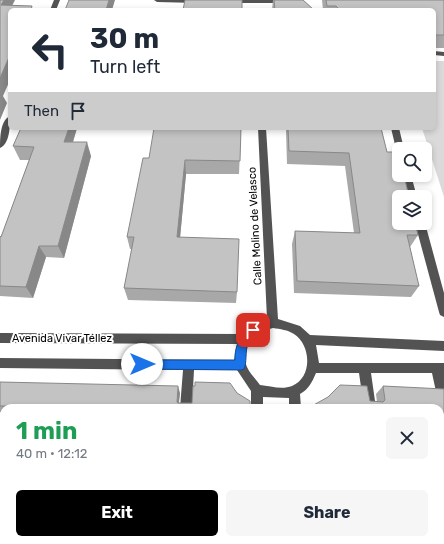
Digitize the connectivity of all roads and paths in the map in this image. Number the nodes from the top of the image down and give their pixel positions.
1 (157, 0) edge
2 (266, 0) edge
3 (202, 1) edge
4 (225, 1) edge
5 (256, 1) junction
6 (289, 1) edge
7 (256, 8) edge
8 (8, 124) edge
9 (262, 130) edge
10 (395, 130) edge
11 (398, 142) edge
12 (0, 145) edge
13 (422, 230) edge
14 (444, 312) edge
15 (273, 323) junction
16 (0, 338) edge
17 (244, 339) junction
18 (308, 340) junction
19 (444, 346) edge
20 (0, 363) edge
21 (189, 365) junction
22 (241, 365) junction
23 (314, 368) junction
24 (364, 368) junction
25 (440, 368) edge
26 (257, 390) junction
27 (294, 391) junction
28 (444, 401) edge
29 (186, 404) edge
30 (257, 404) edge
31 (295, 404) edge
32 (369, 404) edge

1 - 3 street
2 - 5 street
2 - 6 street
4 - 5 street
5 - 7 street
8 - 12 street
9 - 15 street, Calle Molino de Velasco
10 - 11 street
13 - 14 street
15 - 17 street
15 - 18 street
16 - 17 street, Avenida Vivar Téllez
17 - 22 street
18 - 19 street
18 - 23 street
20 - 21 street
21 - 22 street
21 - 29 street
22 - 26 street
23 - 24 street
23 - 27 street
24 - 25 street
24 - 32 street
25 - 28 street
26 - 27 street
26 - 30 street
27 - 31 street

